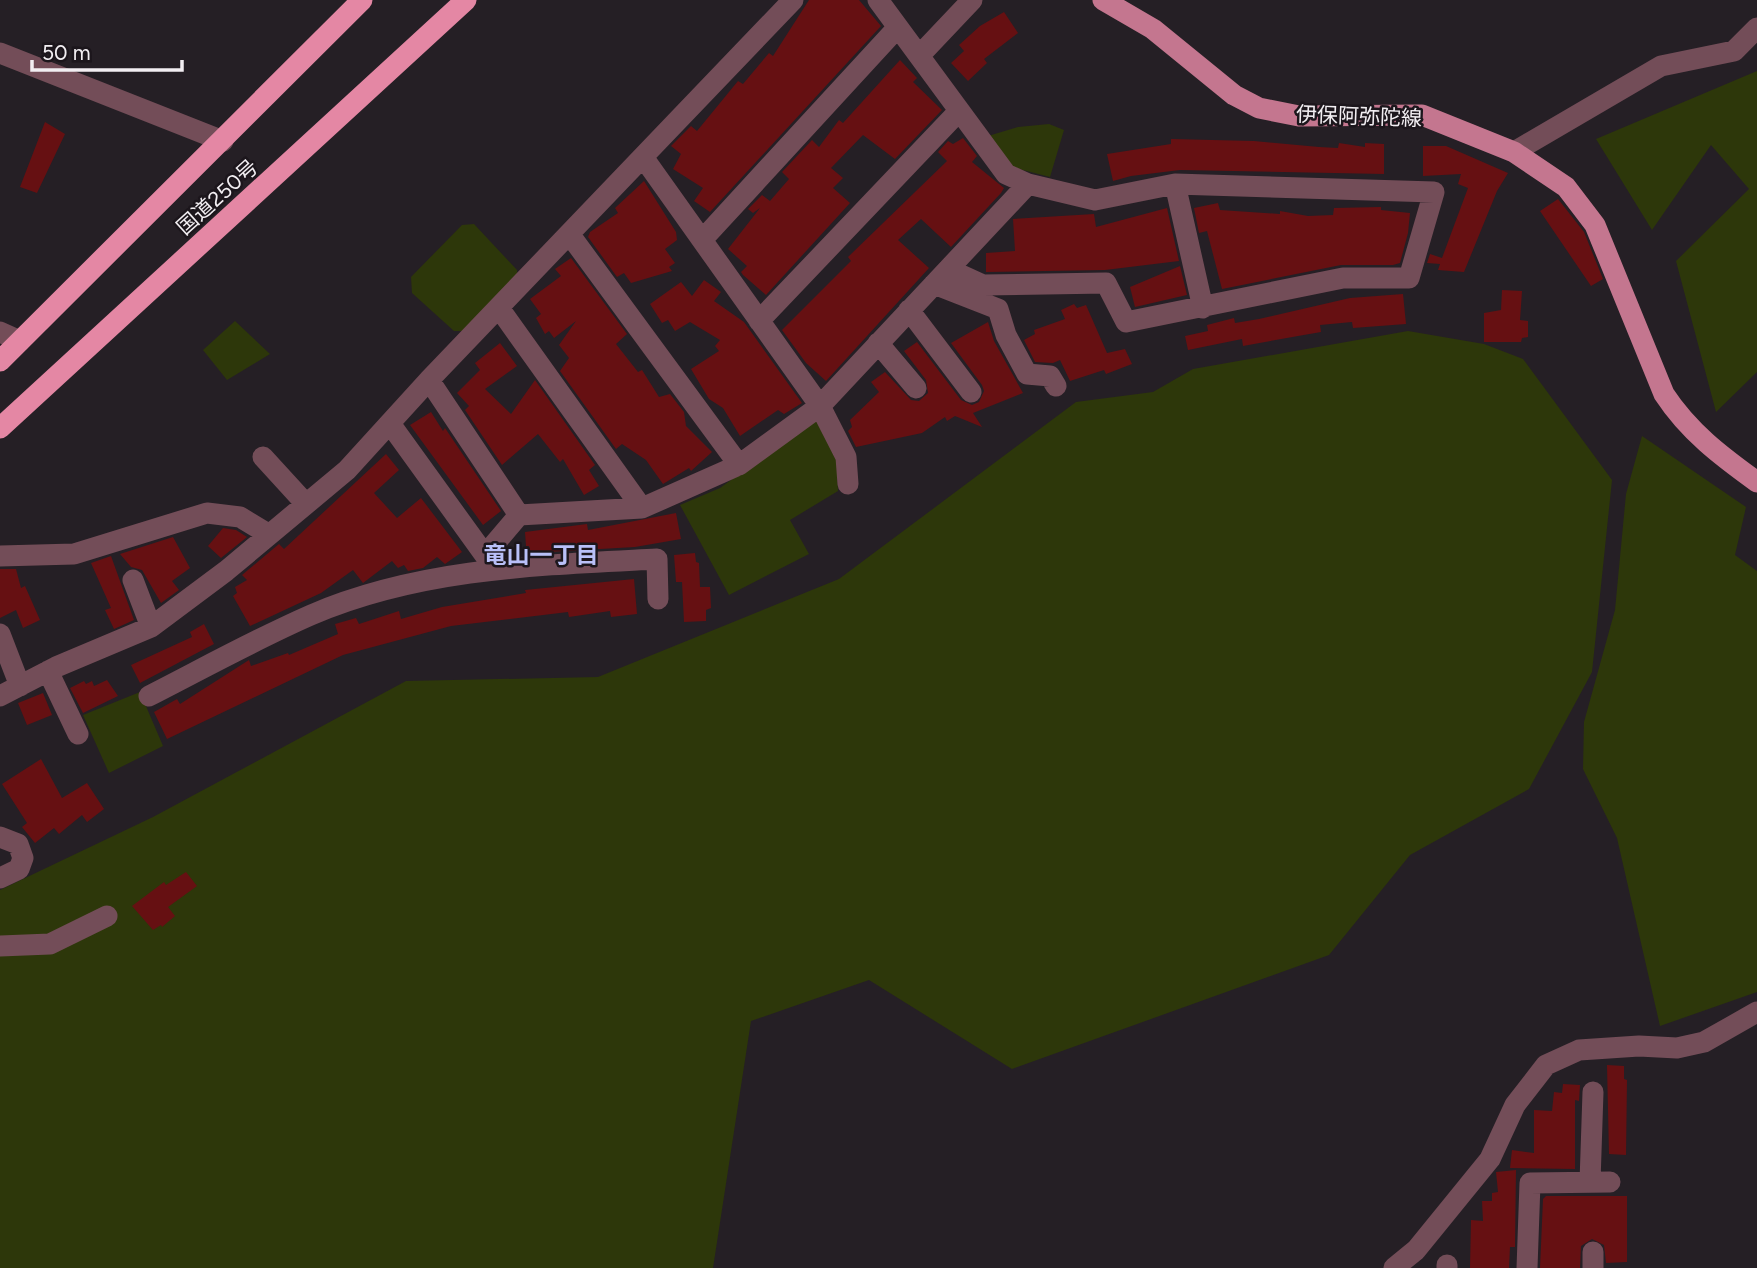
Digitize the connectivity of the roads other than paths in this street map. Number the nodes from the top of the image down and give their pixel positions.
1 (362, 0) edge
2 (466, 0) edge
3 (793, 0) edge
4 (878, 0) edge
5 (972, 0) edge
6 (1103, 0) edge
7 (898, 27) junction
8 (1757, 28) edge
9 (0, 53) edge
10 (919, 56) junction
11 (959, 111) junction
12 (223, 141) junction
13 (1514, 152) junction
14 (643, 157) junction
15 (1028, 184) junction
16 (1175, 184) junction
17 (570, 235) junction
18 (702, 240) junction
19 (941, 276) junction
20 (499, 308) junction
21 (1203, 308) junction
22 (909, 310) junction
23 (759, 321) junction
24 (0, 332) edge
25 (20, 341) junction
26 (878, 343) junction
27 (0, 361) edge
28 (429, 380) junction
29 (1056, 386) dead end
30 (916, 388) dead end
31 (971, 392) dead end
32 (820, 406) junction
33 (391, 425) junction
34 (0, 428) edge
35 (263, 457) dead end
36 (739, 465) junction
37 (1757, 482) edge
38 (848, 484) dead end
39 (306, 504) junction
40 (642, 508) junction
41 (519, 515) junction
42 (268, 534) junction
43 (0, 556) edge
44 (490, 562) junction
45 (133, 580) dead end
46 (659, 599) dead end
47 (151, 627) junction
48 (0, 634) edge
49 (48, 671) junction
50 (20, 686) junction
51 (0, 696) edge
52 (149, 696) dead end
53 (78, 734) dead end
54 (0, 837) edge
55 (0, 878) edge
56 (107, 916) dead end
57 (0, 946) edge
58 (1757, 1012) edge
59 (1593, 1092) dead end
60 (1394, 1268) edge
61 (1527, 1268) edge

1 - 12 highway, 国道250号
2 - 34 highway, 国道250号
3 - 14 street
4 - 7 street
5 - 10 street
6 - 13 main road, 伊保阿弥陀線
7 - 10 street
7 - 18 street
8 - 13 street
9 - 12 street
10 - 11 street
11 - 15 street
11 - 23 street
12 - 25 highway, 国道250号
13 - 37 main road, 伊保阿弥陀線
14 - 17 street
14 - 18 street
15 - 16 street
15 - 19 street
16 - 21 street
16 - 21 street
17 - 20 street
17 - 36 street
18 - 23 street
19 - 21 street
19 - 22 street
19 - 29 street
20 - 28 street
20 - 40 street
22 - 26 street
22 - 31 street
23 - 32 street
24 - 25 street
25 - 27 highway, 国道250号
26 - 30 street
26 - 32 street
28 - 33 street
28 - 41 street
32 - 36 street
32 - 38 street
33 - 39 street
33 - 44 street
35 - 39 street
36 - 40 street
39 - 42 street
40 - 41 street
41 - 44 street
42 - 43 street
42 - 47 street
44 - 46 street
44 - 52 street
45 - 47 street
47 - 49 street
48 - 50 street
49 - 50 street
49 - 53 street
50 - 51 street
54 - 55 street
56 - 57 street
58 - 60 street
59 - 61 street

